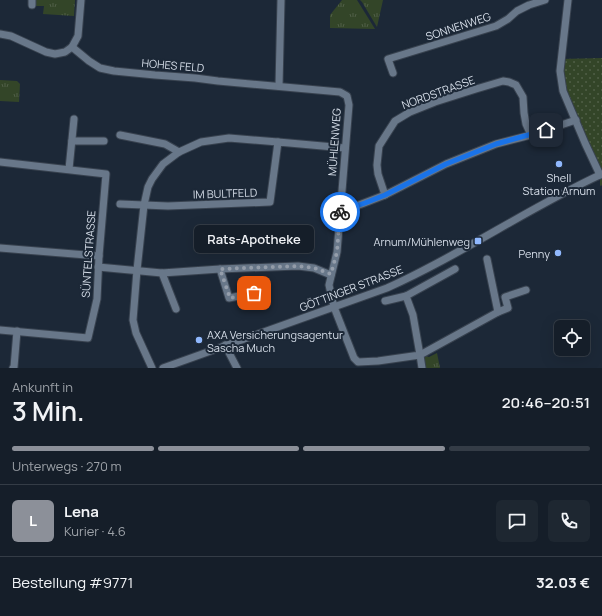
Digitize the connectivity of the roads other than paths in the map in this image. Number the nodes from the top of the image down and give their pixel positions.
1 (81, 0) edge
2 (281, 0) edge
3 (545, 0) edge
4 (568, 0) edge
5 (0, 34) edge
6 (72, 47) junction
7 (392, 73) dead end
8 (279, 86) junction
9 (347, 96) joint
10 (74, 119) dead end
11 (576, 120) junction
12 (120, 134) dead end
13 (530, 135) junction
14 (72, 141) junction
15 (104, 141) dead end
16 (278, 142) junction
17 (345, 148) junction
18 (179, 152) junction
19 (0, 162) edge
20 (69, 169) junction
21 (601, 175) edge
22 (385, 195) junction
23 (120, 204) dead end
24 (144, 205) junction
25 (340, 207) junction
26 (0, 248) edge
27 (99, 256) junction
28 (487, 259) dead end
29 (98, 268) junction
30 (220, 269) junction
31 (137, 270) junction
32 (455, 270) dead end
33 (162, 272) junction
34 (331, 274) junction
35 (526, 290) dead end
36 (254, 293) dead end
37 (406, 296) junction
38 (505, 297) junction
39 (495, 300) junction
40 (385, 302) dead end
41 (334, 307) junction
42 (176, 309) dead end
43 (498, 312) junction
44 (0, 330) edge
45 (17, 331) junction
46 (225, 346) junction
47 (420, 355) junction
48 (13, 368) edge
49 (152, 368) edge
50 (163, 368) edge
51 (237, 368) edge
52 (422, 368) edge

1 - 6 street
2 - 8 street
3 - 7 street, SONNENWEG
4 - 11 street
5 - 6 street
6 - 8 street, HOHES FELD
8 - 9 street, HOHES FELD
9 - 17 street, MÜHLENWEG
10 - 14 street
11 - 13 street
11 - 21 street
12 - 18 street
13 - 22 street
13 - 22 street, NORDSTRASSE
14 - 15 street
14 - 20 street
16 - 17 street
16 - 18 street
16 - 24 street, IM BULTFELD
17 - 25 street, MÜHLENWEG
18 - 24 street
19 - 20 street
20 - 27 street, SÜNTELSTRASSE
21 - 41 street, GÖTTINGER STRASSE
22 - 25 street
23 - 24 street, IM BULTFELD
24 - 31 street
25 - 34 street, MÜHLENWEG
26 - 27 street
27 - 29 street, SÜNTELSTRASSE
28 - 39 street
29 - 31 street
29 - 45 street, SÜNTELSTRASSE
30 - 33 street
30 - 34 street
30 - 36 street
31 - 33 street
31 - 49 street
32 - 37 street
33 - 42 street
34 - 41 street, MÜHLENWEG
35 - 38 street
37 - 40 street
37 - 47 street
38 - 39 street
38 - 43 street
39 - 43 street
41 - 46 street, GÖTTINGER STRASSE
41 - 47 street, MÜHLENWEG
43 - 47 street
44 - 45 street
45 - 48 street
46 - 50 street, GÖTTINGER STRASSE
46 - 51 street
47 - 52 street

